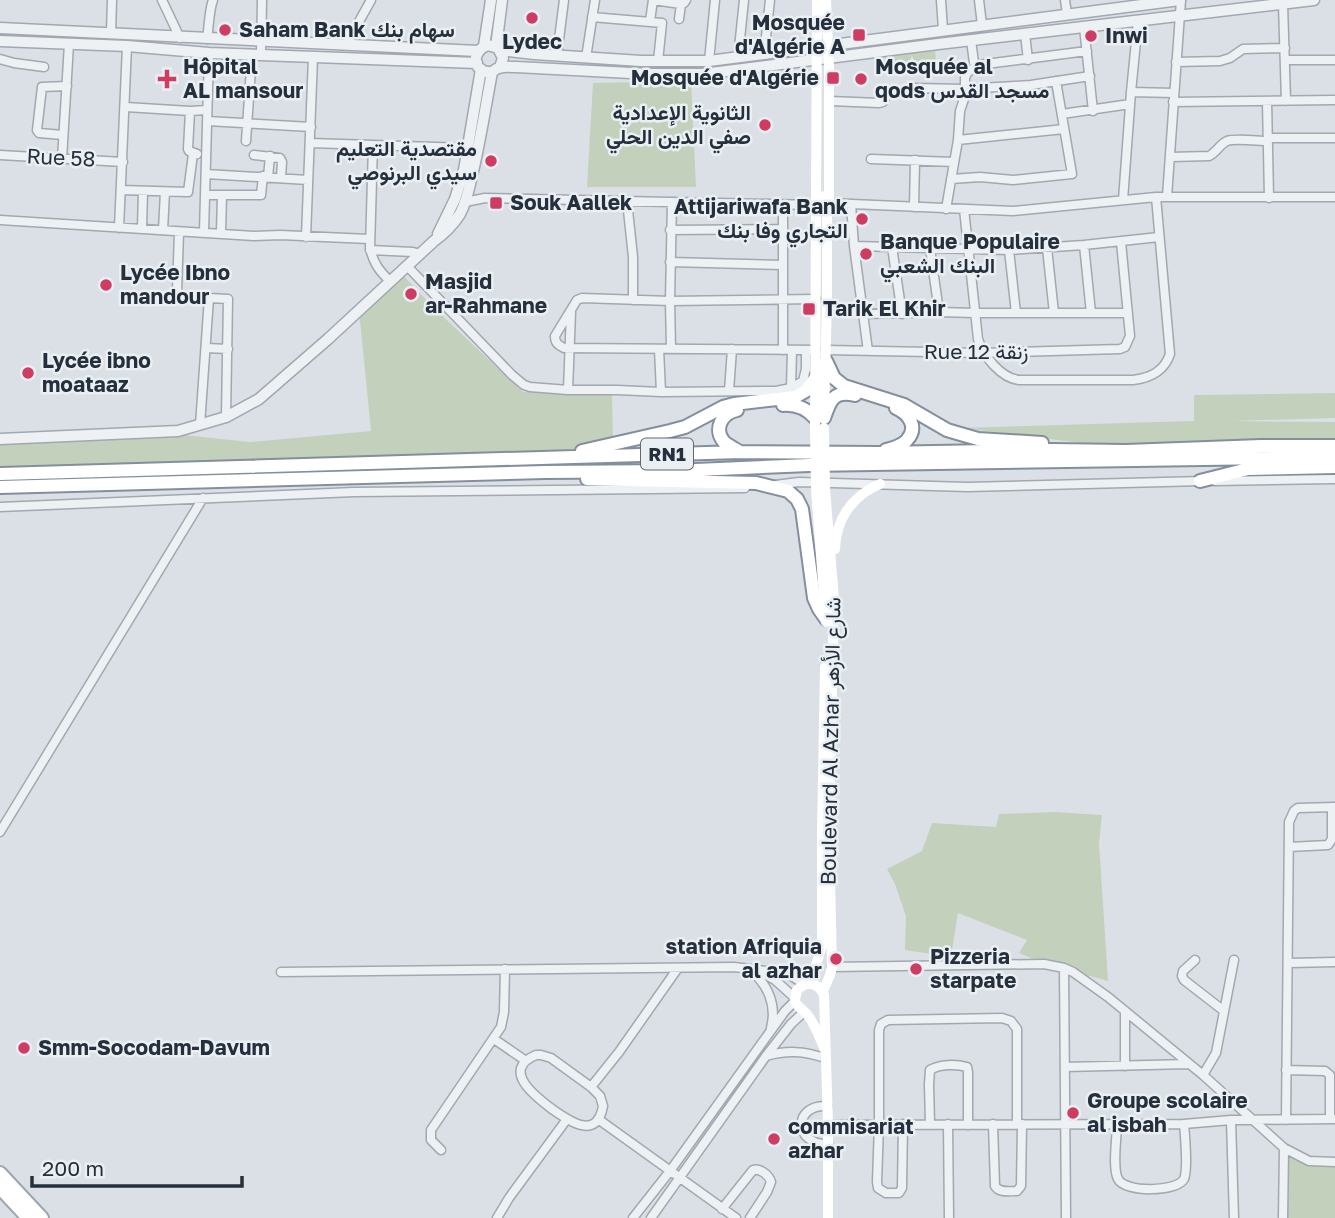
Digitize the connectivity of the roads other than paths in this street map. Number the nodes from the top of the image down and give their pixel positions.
1 (112, 0) edge
2 (162, 0) edge
3 (214, 0) edge
4 (262, 0) edge
5 (491, 0) edge
6 (502, 0) edge
7 (564, 0) edge
8 (595, 0) edge
9 (715, 0) edge
10 (744, 0) edge
11 (770, 0) edge
12 (817, 0) edge
13 (826, 0) edge
14 (942, 0) edge
15 (979, 0) edge
16 (1065, 0) edge
17 (1180, 0) edge
18 (1314, 0) edge
19 (370, 1) edge
20 (683, 2) edge
21 (1135, 2) edge
22 (1283, 4) junction
23 (1067, 14) junction
24 (592, 16) junction
25 (1180, 16) junction
26 (679, 19) dead end
27 (650, 21) junction
28 (1138, 21) junction
29 (982, 25) junction
30 (1084, 27) junction
31 (0, 28) edge
32 (943, 30) junction
33 (111, 33) junction
34 (1025, 34) junction
35 (180, 37) junction
36 (207, 38) junction
37 (971, 40) junction
38 (0, 41) edge
39 (260, 41) junction
40 (69, 44) junction
41 (346, 45) junction
42 (823, 45) junction
43 (127, 47) junction
44 (498, 48) junction
45 (1285, 48) junction
46 (481, 49) junction
47 (1087, 51) junction
48 (209, 53) junction
49 (256, 55) junction
50 (557, 55) junction
51 (764, 55) junction
52 (313, 57) junction
53 (586, 58) junction
54 (738, 58) junction
55 (0, 59) edge
56 (823, 59) junction
57 (1028, 60) junction
58 (1286, 60) junction
59 (1335, 60) edge
60 (658, 61) junction
61 (709, 61) junction
62 (1176, 62) junction
63 (978, 65) junction
64 (479, 66) junction
65 (44, 67) dead end
66 (496, 69) junction
67 (1090, 76) junction
68 (1056, 81) junction
69 (67, 86) junction
70 (913, 88) dead end
71 (965, 89) junction
72 (1131, 92) junction
73 (1174, 97) junction
74 (885, 98) dead end
75 (1335, 100) edge
76 (830, 101) junction
77 (1286, 101) junction
78 (1267, 102) junction
79 (1130, 104) junction
80 (125, 107) junction
81 (207, 110) junction
82 (190, 111) junction
83 (1093, 111) junction
84 (1062, 114) junction
85 (207, 121) junction
86 (247, 124) junction
87 (311, 127) junction
88 (1064, 129) junction
89 (64, 135) junction
90 (1335, 138) edge
91 (1268, 139) junction
92 (958, 140) junction
93 (246, 141) dead end
94 (310, 143) junction
95 (373, 145) junction
96 (467, 148) junction
97 (192, 154) junction
98 (205, 154) junction
99 (0, 155) edge
100 (254, 155) dead end
101 (270, 156) junction
102 (1170, 157) junction
103 (62, 159) junction
104 (871, 159) dead end
105 (915, 160) junction
106 (123, 162) junction
107 (954, 162) junction
108 (205, 174) junction
109 (266, 177) junction
110 (281, 178) junction
111 (951, 179) junction
112 (308, 180) junction
113 (121, 190) junction
114 (144, 191) junction
115 (165, 192) junction
116 (205, 195) junction
117 (222, 195) junction
118 (462, 196) junction
119 (1156, 197) junction
120 (1167, 197) junction
121 (1335, 197) edge
122 (1269, 198) junction
123 (1123, 200) junction
124 (627, 201) junction
125 (672, 202) junction
126 (822, 204) junction
127 (851, 204) junction
128 (783, 205) junction
129 (914, 207) junction
130 (946, 209) junction
131 (964, 209) junction
132 (0, 220) edge
133 (120, 228) junction
134 (142, 229) junction
135 (783, 229) junction
136 (163, 230) junction
137 (670, 230) junction
138 (179, 232) junction
139 (204, 232) junction
140 (221, 233) junction
141 (306, 237) junction
142 (1159, 237) junction
143 (369, 239) junction
144 (1121, 242) junction
145 (1084, 245) junction
146 (854, 246) junction
147 (892, 247) junction
148 (930, 248) junction
149 (1047, 248) junction
150 (969, 249) junction
151 (370, 250) junction
152 (1009, 250) junction
153 (420, 254) junction
154 (670, 262) junction
155 (783, 265) junction
156 (407, 266) junction
157 (390, 281) junction
158 (209, 298) junction
159 (816, 299) junction
160 (633, 300) junction
161 (784, 300) junction
162 (670, 301) junction
163 (571, 311) junction
164 (939, 312) junction
165 (975, 313) junction
166 (1016, 313) junction
167 (1054, 313) junction
168 (1091, 313) junction
169 (1128, 313) junction
170 (863, 314) junction
171 (902, 314) junction
172 (206, 348) junction
173 (570, 348) junction
174 (228, 349) junction
175 (659, 349) junction
176 (671, 349) junction
177 (732, 349) junction
178 (788, 350) junction
179 (868, 351) junction
180 (818, 353) junction
181 (982, 353) junction
182 (820, 377) junction
183 (791, 388) junction
184 (568, 390) junction
185 (729, 391) junction
186 (661, 392) junction
187 (226, 417) junction
188 (819, 424) junction
189 (200, 425) junction
190 (0, 439) edge
191 (1335, 446) edge
192 (740, 452) junction
193 (1126, 452) junction
194 (878, 453) junction
195 (1335, 457) edge
196 (463, 460) junction
197 (1335, 467) edge
198 (545, 472) junction
199 (0, 474) edge
200 (1335, 479) edge
201 (1200, 481) junction
202 (880, 484) junction
203 (769, 485) junction
204 (0, 487) edge
205 (820, 489) junction
206 (203, 498) junction
207 (0, 507) edge
208 (826, 619) junction
209 (832, 639) junction
210 (1334, 807) edge
211 (0, 832) edge
212 (1289, 847) junction
213 (1195, 960) dead end
214 (1234, 960) dead end
215 (1335, 962) edge
216 (1289, 963) junction
217 (832, 967) junction
218 (678, 968) junction
219 (749, 968) junction
220 (1064, 968) junction
221 (505, 970) junction
222 (281, 972) dead end
223 (805, 984) junction
224 (822, 991) junction
225 (795, 999) junction
226 (823, 1004) junction
227 (805, 1012) junction
228 (1125, 1012) junction
229 (1224, 1012) junction
230 (769, 1033) junction
231 (494, 1039) junction
232 (825, 1054) junction
233 (766, 1056) junction
234 (526, 1061) junction
235 (1189, 1064) junction
236 (1125, 1066) junction
237 (1065, 1067) junction
238 (1286, 1070) junction
239 (1203, 1075) junction
240 (591, 1087) junction
241 (827, 1106) junction
242 (566, 1119) junction
243 (598, 1119) junction
244 (1333, 1119) edge
245 (1231, 1120) junction
246 (1253, 1120) junction
247 (1286, 1120) junction
248 (903, 1124) junction
249 (930, 1124) junction
250 (948, 1124) junction
251 (993, 1124) junction
252 (1019, 1124) junction
253 (1066, 1124) junction
254 (1117, 1124) junction
255 (1184, 1124) junction
256 (828, 1125) junction
257 (879, 1125) junction
258 (968, 1125) junction
259 (828, 1144) junction
260 (1284, 1148) junction
261 (441, 1150) dead end
262 (1335, 1162) edge
263 (670, 1171) junction
264 (680, 1178) junction
265 (3, 1185) edge
266 (722, 1209) junction
267 (28, 1218) edge
268 (42, 1218) edge
269 (497, 1218) edge
270 (633, 1218) edge
271 (650, 1218) edge
272 (736, 1218) edge
273 (750, 1218) edge
274 (828, 1218) edge
275 (949, 1218) edge
276 (1066, 1218) edge
277 (1234, 1218) edge
278 (1283, 1218) edge

1 - 33 street
2 - 35 street
3 - 36 street
4 - 39 street
5 - 46 street
6 - 44 street
7 - 50 street
8 - 24 street
9 - 61 street
10 - 54 street
11 - 51 street
12 - 42 main road
13 - 42 main road
14 - 32 street
15 - 29 street
16 - 23 street
17 - 21 street
17 - 25 street
18 - 22 street
19 - 41 street
20 - 26 street
20 - 27 street
21 - 23 street
22 - 25 street
22 - 45 street
23 - 29 street
24 - 27 street
24 - 53 street
25 - 28 street
25 - 62 street
27 - 60 street
28 - 30 street
28 - 72 street
29 - 32 street
30 - 34 street
30 - 47 street
31 - 33 street
32 - 42 street
33 - 35 street
34 - 37 street
34 - 57 street
35 - 36 street
36 - 39 street
37 - 56 street
37 - 63 street
38 - 40 street
39 - 41 street
39 - 49 street
40 - 43 street
40 - 69 street
41 - 46 street
42 - 51 street
42 - 56 main road
43 - 48 street
43 - 80 street
44 - 46 street
44 - 50 street
44 - 66 street
45 - 58 street
45 - 62 street
46 - 64 street
47 - 57 street
47 - 67 street
48 - 49 street
48 - 81 street
49 - 52 street
49 - 86 street
50 - 53 street
51 - 54 street
52 - 64 street
52 - 87 street
53 - 60 street
54 - 61 street
55 - 65 street
56 - 66 street
56 - 76 main road
56 - 126 main road
57 - 63 street
58 - 59 street
58 - 77 street
60 - 61 street
62 - 73 street
63 - 71 street
64 - 66 street
64 - 96 street
66 - 118 street
67 - 68 street
67 - 83 street
68 - 71 street
68 - 84 street
69 - 89 street
69 - 89 street
70 - 71 street
71 - 92 street
72 - 73 street
72 - 79 street
73 - 78 street
73 - 102 street
74 - 76 street
75 - 77 street
76 - 126 main road
77 - 78 street
78 - 91 street
79 - 83 street
79 - 123 street
80 - 82 street
80 - 106 street
81 - 82 street
81 - 85 street
82 - 97 street
83 - 84 street
84 - 88 street
85 - 86 street
85 - 98 street
86 - 87 street
86 - 93 street
87 - 94 street
88 - 92 street
88 - 111 street
89 - 103 street
90 - 91 street
91 - 102 street
91 - 122 street
92 - 107 street
94 - 95 street
94 - 112 street
95 - 96 street
95 - 143 street
96 - 118 street
97 - 98 street
97 - 115 street
98 - 108 street
99 - 103 street, Rue 58
100 - 101 street
101 - 109 street
101 - 110 street
102 - 120 street
103 - 106 street, Rue 58
104 - 105 street
105 - 107 street
105 - 129 street
106 - 113 street
107 - 111 street
108 - 109 street
108 - 116 street
109 - 110 street
109 - 117 street
110 - 112 street
111 - 130 street
112 - 141 street
113 - 114 street
113 - 133 street
114 - 115 street
114 - 134 street
115 - 136 street
116 - 117 street
116 - 139 street
117 - 140 street
118 - 124 street
118 - 153 street
119 - 120 street
119 - 123 street
119 - 142 street
120 - 122 street
121 - 122 street
123 - 131 street
124 - 125 street
124 - 160 street
125 - 128 street
125 - 137 street
126 - 127 street
126 - 128 street
126 - 159 main road
126 - 180 main road
127 - 129 street
127 - 146 street
128 - 135 street
129 - 130 street
130 - 131 street
131 - 150 street
132 - 133 street
133 - 134 street
134 - 136 street
135 - 137 street
135 - 155 street
136 - 138 street
137 - 154 street
138 - 139 street
138 - 158 street
139 - 140 street
140 - 141 street
141 - 143 street
142 - 144 street
142 - 181 street
143 - 151 street
144 - 145 street
144 - 169 street
145 - 149 street
145 - 168 street
146 - 147 street
146 - 170 street
147 - 148 street
147 - 171 street
148 - 150 street
148 - 164 street
149 - 152 street
149 - 167 street
150 - 152 street
150 - 165 street
151 - 153 street
151 - 157 street
152 - 166 street
153 - 156 street
154 - 155 street
154 - 162 street
155 - 161 street
156 - 157 street
156 - 184 street
157 - 187 street
158 - 172 street
158 - 174 street
159 - 161 street
159 - 180 main road
160 - 162 street
160 - 163 street
161 - 162 street
161 - 178 street
162 - 176 street
163 - 173 street
163 - 173 street
164 - 165 street
164 - 171 street
165 - 166 street
165 - 181 street
166 - 167 street
167 - 168 street
168 - 169 street
169 - 181 street, Rue 12 زنقة
170 - 171 street
170 - 179 street
172 - 174 street
172 - 189 street
173 - 175 street, Rue 12 زنقة
173 - 184 street
174 - 187 street
175 - 176 street, Rue 12 زنقة
175 - 186 street
176 - 177 street, Rue 12 زنقة
177 - 178 street, Rue 12 زنقة
177 - 185 street
178 - 180 street, Rue 12 زنقة
178 - 183 street
179 - 180 street, Rue 12 زنقة
179 - 181 street, Rue 12 زنقة
180 - 182 main road
180 - 183 street
180 - 193 main road
182 - 188 main road
182 - 196 main road
183 - 185 street
184 - 186 street
185 - 186 street
187 - 189 street
188 - 192 main road
188 - 194 main road
188 - 205 main road, bridge
189 - 190 street
191 - 193 main road, RN1
192 - 194 main road, RN1
192 - 196 main road, RN1
193 - 194 main road, RN1
195 - 198 main road, RN1
196 - 199 main road, RN1
197 - 201 main road
198 - 203 main road
198 - 204 main road, RN1
200 - 201 street
201 - 202 street
202 - 203 street
202 - 209 main road
203 - 206 street
203 - 208 main road
205 - 208 main road, Boulevard Al Azhar شارع الأزهر
205 - 209 main road, Boulevard Al Azhar شارع الأزهر
206 - 207 street
206 - 211 street
208 - 223 main road, Boulevard Al Azhar شارع الأزهر
209 - 217 main road, Boulevard Al Azhar شارع الأزهر
210 - 212 street
210 - 212 street
212 - 216 street
213 - 229 street
214 - 229 street
215 - 216 street
216 - 238 street
217 - 220 street
217 - 224 main road, Boulevard Al Azhar شارع الأزهر
218 - 219 street
218 - 221 street
218 - 240 street
219 - 223 street
219 - 225 street
219 - 230 street
220 - 228 street
220 - 237 street
221 - 222 street
221 - 231 street
223 - 224 main road
223 - 225 main road
224 - 226 main road
225 - 227 main road
225 - 230 street
226 - 227 main road
226 - 232 main road
227 - 232 main road
227 - 233 street
228 - 235 street
228 - 236 street
229 - 239 street
230 - 263 street
231 - 234 street
231 - 261 street
232 - 233 street
232 - 241 main road
233 - 264 street
234 - 240 street
234 - 242 street
235 - 236 street
235 - 239 street
236 - 237 street
237 - 253 street
238 - 244 street
238 - 247 street
239 - 246 street
240 - 243 street
241 - 256 main road
241 - 259 street
242 - 243 street
242 - 269 street
243 - 263 street
244 - 247 street
245 - 246 street
245 - 255 street
245 - 277 street
246 - 247 street
246 - 260 street
248 - 249 street
248 - 257 street
248 - 257 street
249 - 250 street
249 - 258 street
250 - 258 street
250 - 275 street
251 - 252 street
251 - 252 street
251 - 258 street
252 - 253 street
252 - 257 street
253 - 254 street
253 - 276 street
254 - 255 street
254 - 255 street
256 - 257 street
256 - 259 main road
259 - 274 main road
260 - 262 street
260 - 278 street
263 - 264 street
263 - 270 street
264 - 266 street
264 - 271 street
265 - 267 main road
265 - 268 main road
266 - 272 street
266 - 273 street

